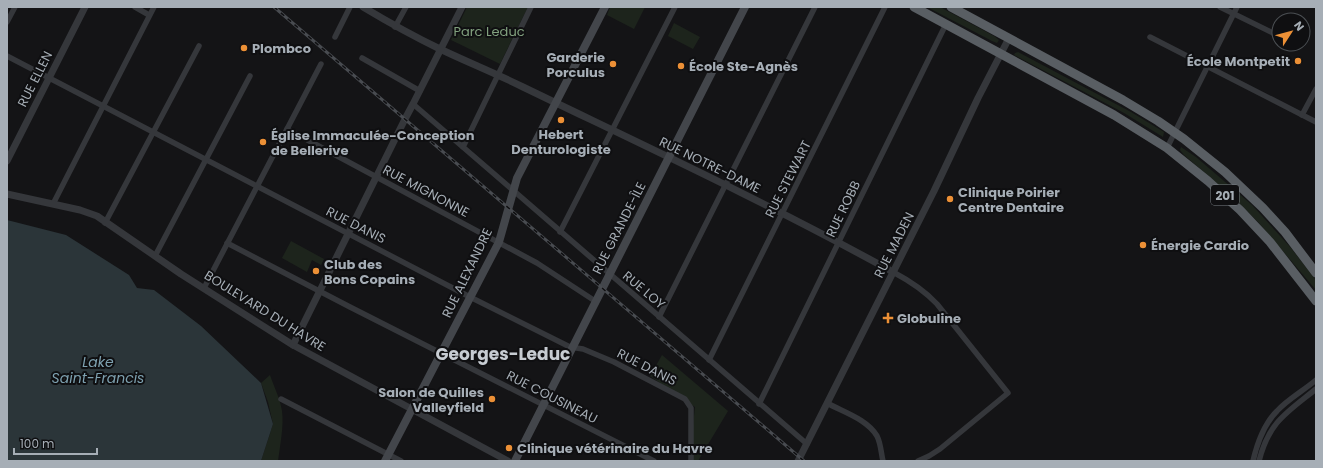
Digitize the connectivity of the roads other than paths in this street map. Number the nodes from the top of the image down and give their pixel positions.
1 (15, 7) edge
2 (85, 7) edge
3 (135, 7) edge
4 (154, 7) edge
5 (350, 7) edge
6 (363, 7) edge
7 (406, 7) edge
8 (462, 7) edge
9 (532, 7) edge
10 (605, 7) edge
11 (675, 7) edge
12 (745, 7) edge
13 (815, 7) edge
14 (886, 7) edge
15 (914, 7) edge
16 (952, 7) edge
17 (1220, 7) edge
18 (1237, 7) edge
19 (1234, 14) junction
20 (150, 15) junction
21 (7, 22) edge
22 (946, 24) junction
23 (396, 27) junction
24 (1271, 32) edge
25 (1150, 37) dead end
26 (335, 38) dead end
27 (1009, 38) junction
28 (199, 46) dead end
29 (441, 50) junction
30 (1000, 54) junction
31 (7, 56) edge
32 (362, 58) dead end
33 (321, 64) dead end
34 (1207, 66) junction
35 (497, 74) junction
36 (250, 76) dead end
37 (49, 77) junction
38 (1316, 89) edge
39 (420, 91) junction
40 (556, 103) junction
41 (414, 104) junction
42 (103, 106) junction
43 (1302, 115) junction
44 (1316, 122) edge
45 (287, 129) junction
46 (613, 131) junction
47 (153, 132) junction
48 (1175, 132) junction
49 (462, 146) junction
50 (1167, 148) junction
51 (668, 158) junction
52 (205, 160) junction
53 (7, 161) edge
54 (377, 178) junction
55 (257, 186) junction
56 (726, 186) junction
57 (512, 190) junction
58 (7, 194) edge
59 (53, 204) junction
60 (782, 214) junction
61 (105, 223) junction
62 (560, 232) junction
63 (348, 234) junction
64 (498, 242) junction
65 (839, 242) junction
66 (227, 243) junction
67 (155, 256) junction
68 (893, 272) junction
69 (1316, 273) edge
70 (608, 274) junction
71 (204, 288) junction
72 (320, 291) junction
73 (470, 297) junction
74 (595, 301) junction
75 (1316, 301) edge
76 (659, 317) junction
77 (292, 345) junction
78 (572, 347) junction
79 (441, 353) junction
80 (709, 360) junction
81 (1316, 380) edge
82 (1316, 389) edge
83 (281, 399) dead end
84 (827, 403) junction
85 (543, 404) junction
86 (759, 404) junction
87 (412, 409) junction
88 (807, 444) junction
89 (387, 458) edge
90 (401, 461) edge
91 (508, 461) edge
92 (515, 461) edge
93 (654, 461) edge
94 (690, 461) edge
95 (798, 461) edge
96 (883, 461) edge
97 (918, 461) edge
98 (1253, 461) edge
99 (1259, 461) edge

1 - 21 street
2 - 37 street, RUE ELLEN
3 - 20 street
4 - 20 street
5 - 26 street
6 - 23 street, RUE NOTRE-DAME
7 - 23 street
8 - 29 street
9 - 35 street
10 - 40 main road, RUE ALEXANDRE
11 - 46 street
12 - 51 main road, RUE GRANDE-ÎLE
13 - 56 street
14 - 60 street, RUE STEWART
15 - 22 highway, 201
16 - 27 highway, 201
17 - 19 street
18 - 19 street
19 - 24 street
19 - 34 street
20 - 42 street
22 - 30 highway, 201
22 - 65 street, RUE ROBB
23 - 29 street, RUE NOTRE-DAME
25 - 34 street
27 - 30 street, RUE MADEN
27 - 48 highway, 201
28 - 47 street
29 - 35 street, RUE NOTRE-DAME
29 - 39 street
30 - 50 highway, 201
30 - 68 street, RUE MADEN
31 - 37 street, RUE DANIS
32 - 39 street
33 - 45 street
34 - 43 street
34 - 48 street
35 - 40 street, RUE NOTRE-DAME
35 - 49 street
36 - 52 street
37 - 42 street, RUE DANIS
37 - 53 street, RUE ELLEN
38 - 43 street
39 - 41 street
40 - 46 street, RUE NOTRE-DAME
40 - 57 main road, RUE ALEXANDRE
41 - 49 street, RUE LOY
41 - 54 street
42 - 47 street, RUE DANIS
42 - 59 street
43 - 44 street
45 - 54 street, RUE MIGNONNE
45 - 55 street
46 - 51 street, RUE NOTRE-DAME
46 - 62 street
47 - 52 street, RUE DANIS
47 - 61 street
48 - 50 street
48 - 69 highway, 201
49 - 57 street, RUE LOY
50 - 75 highway, 201
51 - 56 street, RUE NOTRE-DAME
51 - 70 main road, RUE GRANDE-ÎLE
52 - 55 street, RUE DANIS
52 - 67 street
54 - 63 street
54 - 64 street, RUE MIGNONNE
55 - 63 street, RUE DANIS
55 - 66 street
56 - 60 street, RUE NOTRE-DAME
56 - 76 street
57 - 62 street, RUE LOY
57 - 64 main road, RUE ALEXANDRE
58 - 59 street, BOULEVARD DU HAVRE
59 - 61 street, BOULEVARD DU HAVRE
60 - 65 street, RUE NOTRE-DAME
60 - 80 street, RUE STEWART
61 - 67 street, BOULEVARD DU HAVRE
62 - 70 street, RUE LOY
63 - 72 street
63 - 73 street, RUE DANIS
64 - 73 main road, RUE ALEXANDRE
64 - 74 street, RUE MIGNONNE
65 - 68 street, RUE NOTRE-DAME
65 - 86 street, RUE ROBB
66 - 71 street
66 - 72 street, RUE COUSINEAU
67 - 71 street, BOULEVARD DU HAVRE
68 - 84 street, RUE MADEN
68 - 97 street, RUE NOTRE-DAME
70 - 74 main road, RUE GRANDE-ÎLE
70 - 76 street, RUE LOY
71 - 77 street, BOULEVARD DU HAVRE
72 - 77 street
72 - 79 street, RUE COUSINEAU
73 - 78 street, RUE DANIS
73 - 79 main road, RUE ALEXANDRE
74 - 78 main road, RUE GRANDE-ÎLE
76 - 80 street, RUE LOY
77 - 87 street, BOULEVARD DU HAVRE
78 - 85 main road, RUE GRANDE-ÎLE
78 - 94 street, RUE DANIS
79 - 85 street, RUE COUSINEAU
79 - 87 main road, RUE ALEXANDRE
80 - 86 street, RUE LOY
81 - 98 street
82 - 99 street
83 - 89 street
84 - 88 street, RUE MADEN
84 - 96 street
85 - 92 main road, RUE GRANDE-ÎLE
85 - 93 street, RUE COUSINEAU
86 - 88 street, RUE LOY
87 - 89 main road, RUE ALEXANDRE
87 - 91 street, BOULEVARD DU HAVRE
88 - 95 street, RUE MADEN
89 - 90 street

